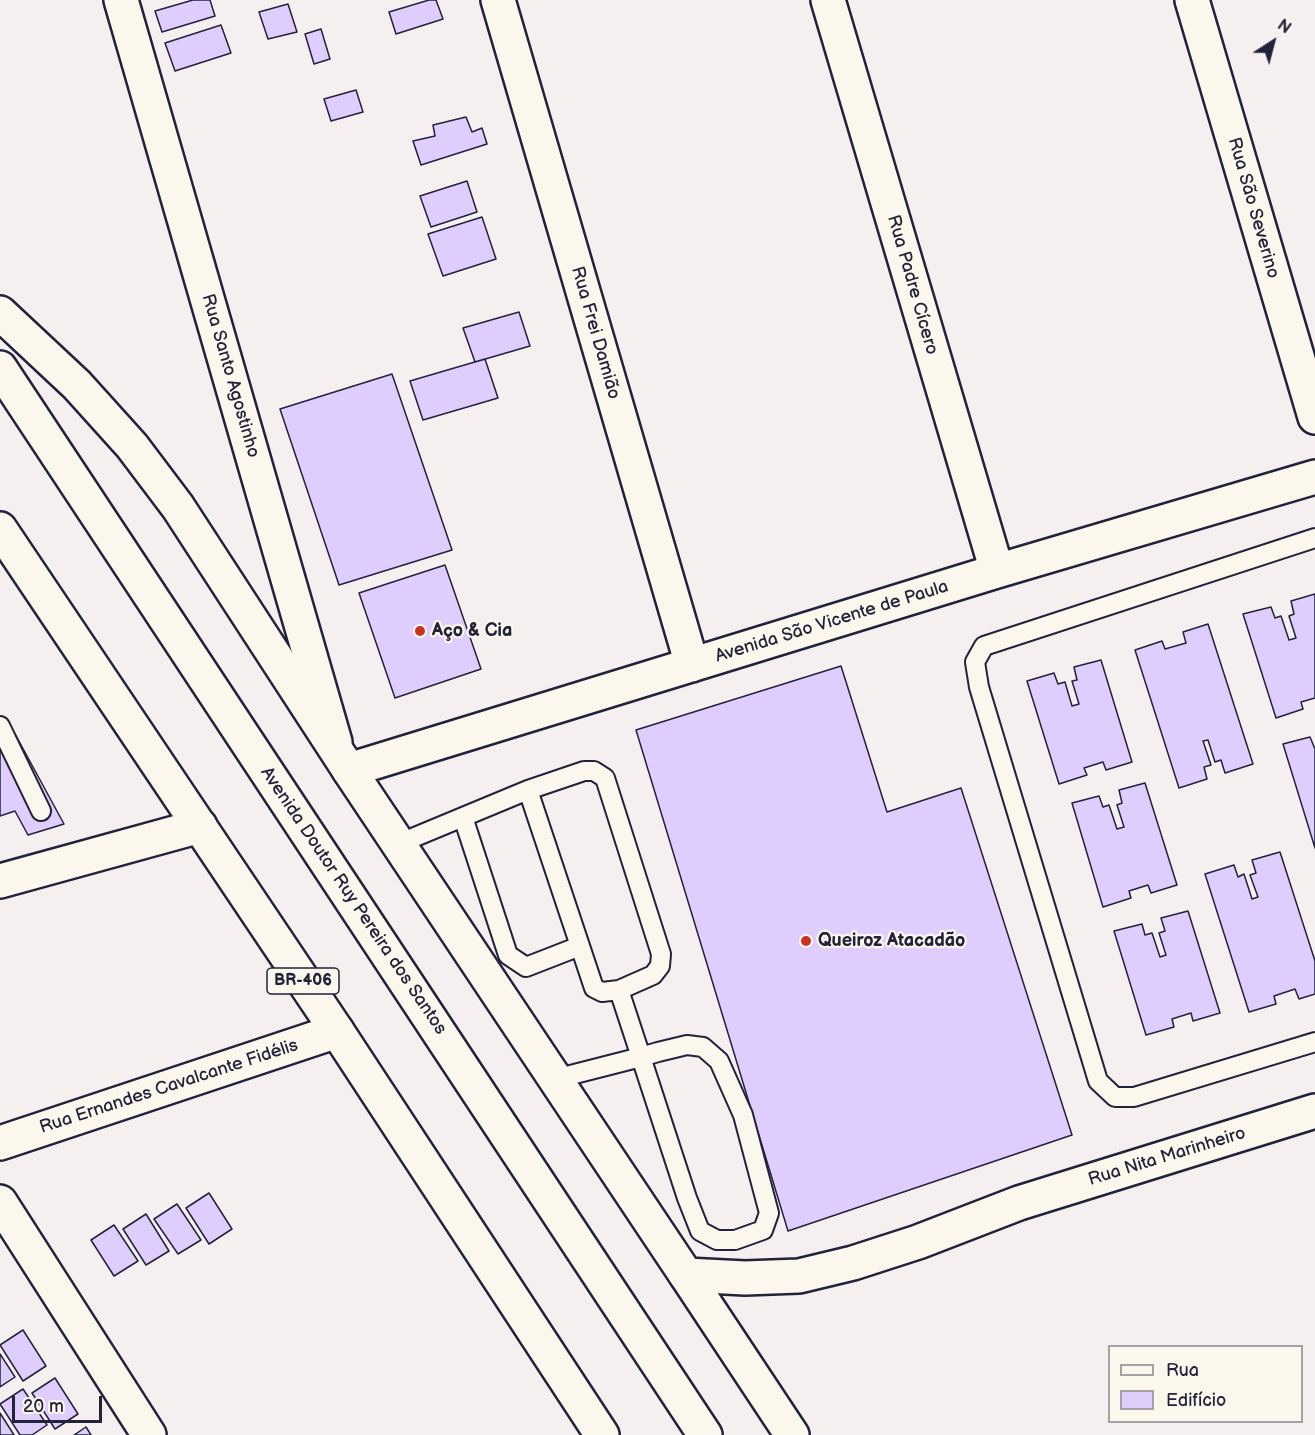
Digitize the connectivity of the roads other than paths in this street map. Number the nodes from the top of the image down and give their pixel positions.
1 (122, 0) edge
2 (498, 0) edge
3 (828, 0) edge
4 (1192, 0) edge
5 (0, 313) edge
6 (0, 368) edge
7 (1315, 417) edge
8 (1315, 477) edge
9 (0, 530) edge
10 (1315, 538) edge
11 (997, 571) junction
12 (692, 665) junction
13 (0, 726) edge
14 (344, 761) junction
15 (528, 790) junction
16 (41, 811) dead end
17 (464, 817) junction
18 (200, 826) junction
19 (398, 844) junction
20 (0, 881) edge
21 (580, 946) junction
22 (619, 990) junction
23 (337, 1031) junction
24 (1315, 1042) edge
25 (641, 1057) junction
26 (555, 1079) junction
27 (1315, 1111) edge
28 (0, 1143) edge
29 (0, 1202) edge
30 (686, 1275) junction
31 (149, 1435) edge
32 (602, 1435) edge
33 (705, 1435) edge
34 (792, 1435) edge

1 - 14 main road, Rua Santo Agostinho
2 - 12 main road, Rua Frei Damião
3 - 11 main road, Rua Padre Cícero
4 - 7 main road, Rua São Severino
5 - 14 main road
6 - 33 main road, Avenida Doutor Ruy Pereira dos Santos
8 - 11 main road, Avenida São Vicente de Paula
9 - 18 main road, BR-406
10 - 24 lane
11 - 12 main road, Avenida São Vicente de Paula
12 - 14 main road, Avenida São Vicente de Paula
13 - 16 lane
14 - 19 main road
15 - 17 lane
15 - 21 lane
15 - 22 lane
17 - 19 lane
17 - 21 lane
18 - 20 main road
18 - 23 main road, BR-406
19 - 26 main road
21 - 22 lane
22 - 25 lane
23 - 28 main road, Rua Ernandes Cavalcante Fidélis
23 - 32 main road, BR-406
25 - 25 lane
25 - 26 lane
26 - 30 main road
27 - 30 main road, Rua Nita Marinheiro
29 - 31 main road
30 - 34 main road

